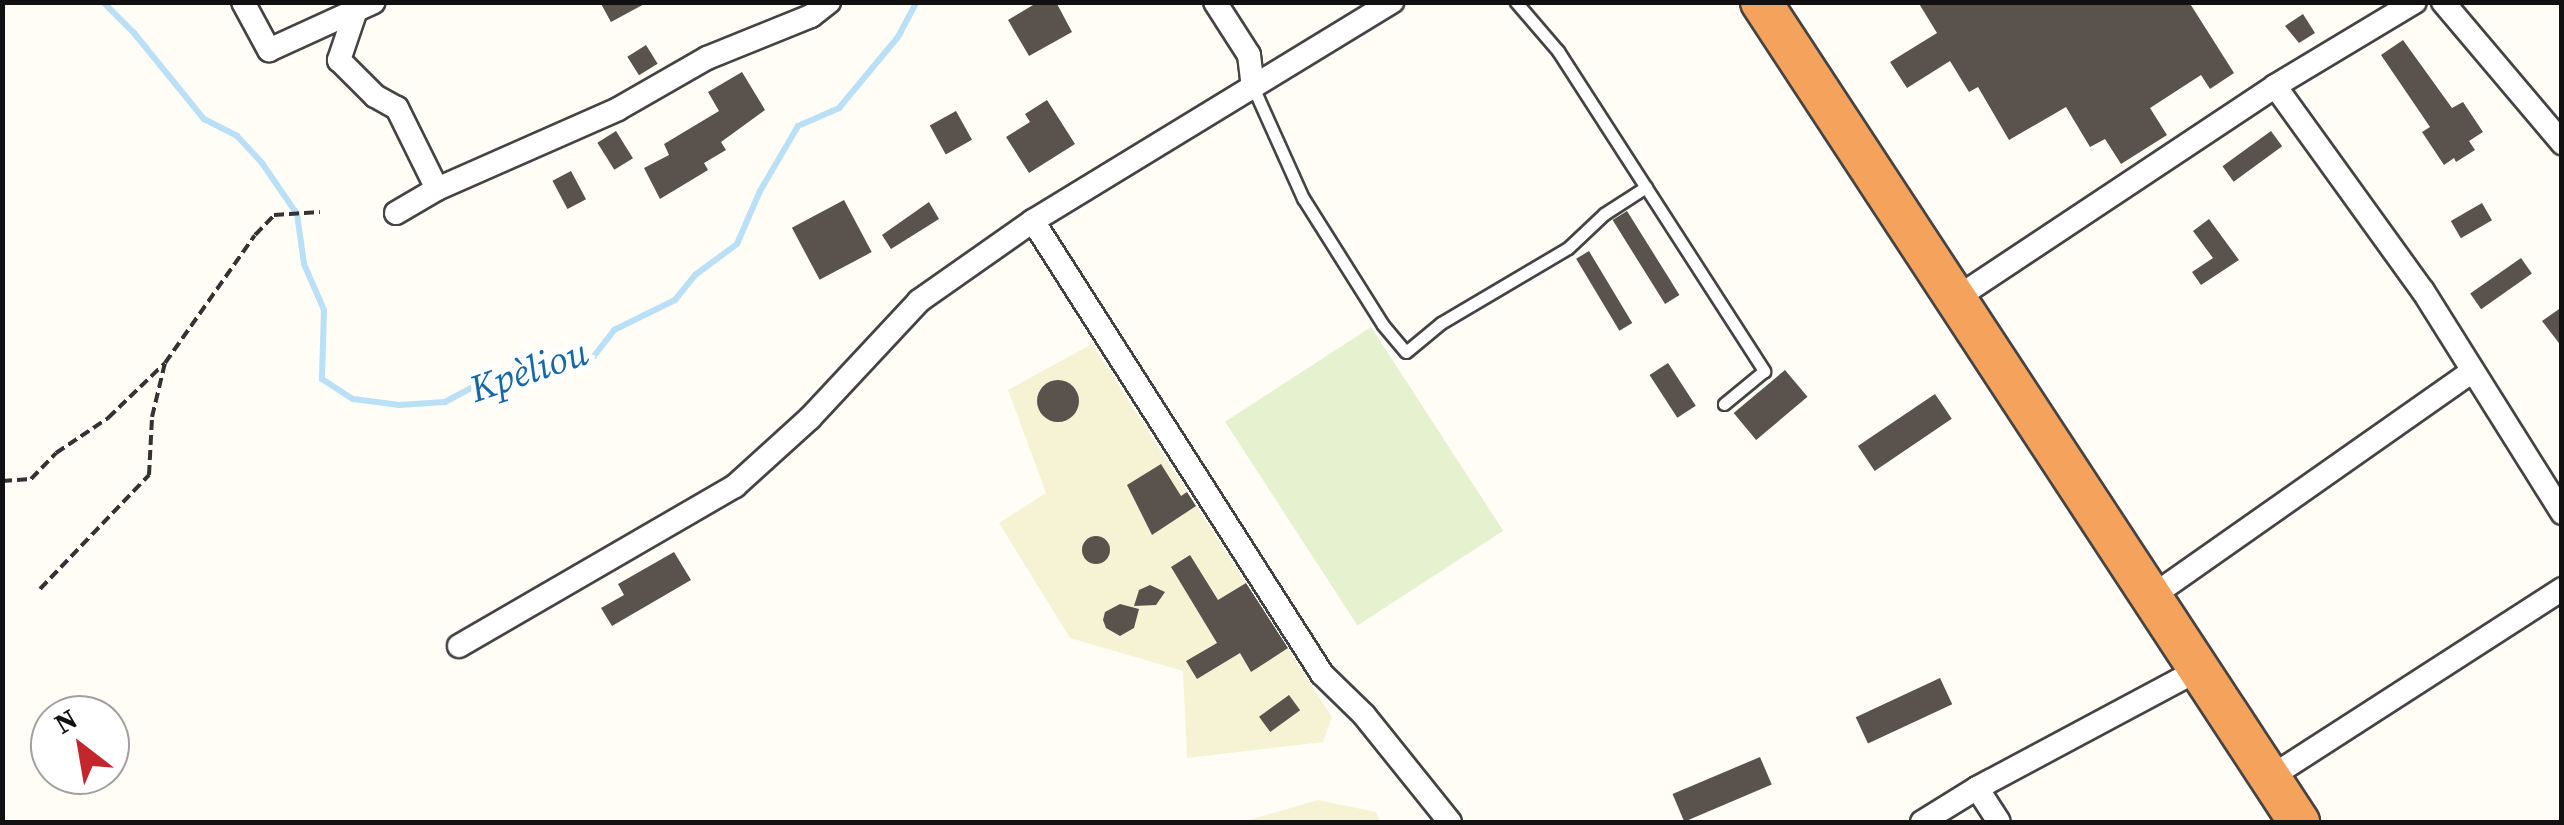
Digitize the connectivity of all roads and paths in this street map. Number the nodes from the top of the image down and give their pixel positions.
1 (244, 2) edge
2 (828, 2) edge
3 (1215, 2) edge
4 (1392, 2) edge
5 (1516, 2) edge
6 (1761, 2) edge
7 (2414, 2) edge
8 (2443, 2) edge
9 (364, 8) edge
10 (2275, 86) junction
11 (1253, 88) junction
12 (2562, 144) edge
13 (1646, 188) junction
14 (437, 189) junction
15 (320, 212) dead end
16 (396, 213) dead end
17 (1034, 221) junction
18 (1955, 299) junction
19 (164, 363) junction
20 (2472, 372) junction
21 (1724, 404) dead end
22 (2, 481) edge
23 (2562, 514) edge
24 (40, 589) dead end
25 (2562, 590) edge
26 (2151, 597) junction
27 (459, 646) dead end
28 (2198, 670) junction
29 (2269, 778) junction
30 (1977, 788) junction
31 (1450, 822) edge
32 (1922, 822) edge
33 (1999, 822) edge
34 (2298, 822) edge

1 - 9 street
2 - 14 street
3 - 11 street
4 - 11 street
5 - 13 lane
6 - 18 highway
7 - 10 street
8 - 12 street
9 - 14 street
10 - 18 street
10 - 20 street
11 - 13 lane
11 - 17 street
13 - 21 lane
14 - 16 street
15 - 19 path
17 - 27 street
17 - 31 street
18 - 26 highway
19 - 22 path
19 - 24 path
20 - 23 street
20 - 26 street
25 - 29 street
26 - 28 highway
28 - 29 highway
28 - 30 street
29 - 34 highway
30 - 32 street
30 - 33 street

